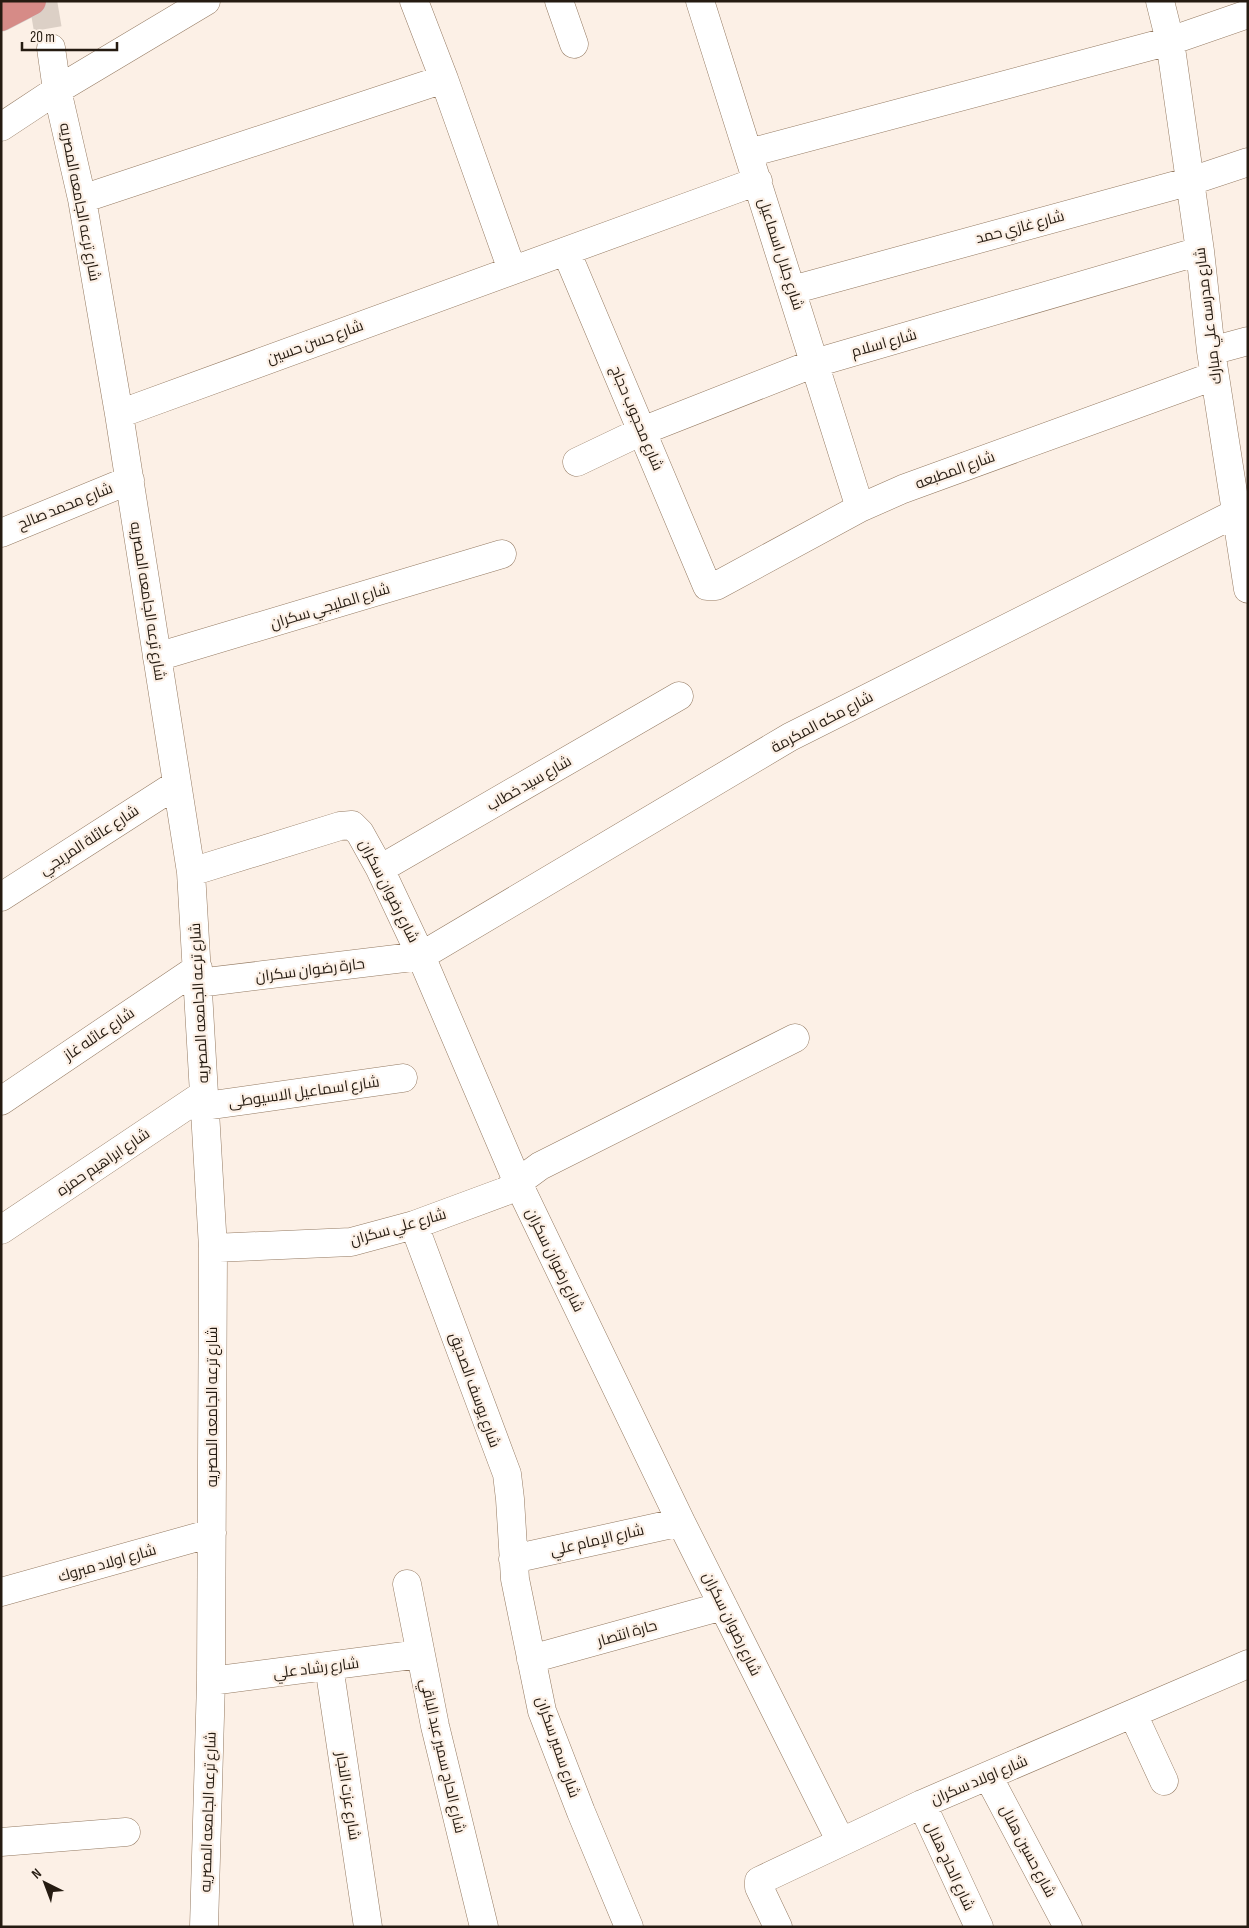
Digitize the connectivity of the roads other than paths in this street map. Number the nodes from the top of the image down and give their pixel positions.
1 (32, 1) edge
2 (206, 1) edge
3 (414, 1) edge
4 (560, 1) edge
5 (700, 1) edge
6 (1160, 1) edge
7 (1168, 1) edge
8 (1248, 14) edge
9 (1, 17) edge
10 (1170, 41) junction
11 (574, 44) dead end
12 (51, 48) tunnel mouth
13 (444, 79) junction
14 (57, 90) junction
15 (1, 127) edge
16 (749, 153) junction
17 (1248, 162) edge
18 (1191, 181) junction
19 (758, 182) junction
20 (82, 199) junction
21 (566, 251) junction
22 (1200, 251) junction
23 (512, 270) junction
24 (792, 290) junction
25 (1248, 342) edge
26 (815, 363) junction
27 (1213, 364) junction
28 (119, 414) junction
29 (642, 431) junction
30 (577, 462) dead end
31 (130, 480) junction
32 (860, 508) junction
33 (1236, 513) junction
34 (1, 533) edge
35 (502, 554) dead end
36 (707, 586) joint
37 (1248, 590) edge
38 (157, 657) junction
39 (679, 696) dead end
40 (177, 784) junction
41 (380, 869) junction
42 (191, 872) junction
43 (1, 897) edge
44 (422, 956) junction
45 (198, 976) junction
46 (795, 1038) dead end
47 (402, 1078) dead end
48 (204, 1100) junction
49 (1, 1101) edge
50 (518, 1183) junction
51 (414, 1225) junction
52 (1, 1230) edge
53 (213, 1248) junction
54 (681, 1522) junction
55 (212, 1533) junction
56 (513, 1559) junction
57 (407, 1584) dead end
58 (1, 1592) edge
59 (723, 1606) junction
60 (420, 1654) junction
61 (531, 1660) junction
62 (1248, 1664) edge
63 (328, 1666) junction
64 (211, 1681) junction
65 (1133, 1714) junction
66 (988, 1776) junction
67 (1164, 1781) dead end
68 (922, 1804) junction
69 (126, 1832) dead end
70 (1, 1842) edge
71 (841, 1842) junction
72 (204, 1927) edge
73 (368, 1927) edge
74 (484, 1927) edge
75 (629, 1927) edge
76 (778, 1927) edge
77 (979, 1927) edge
78 (1068, 1927) edge

1 - 9 highway
2 - 14 street
3 - 13 street
4 - 11 street
5 - 16 street, شارع جلال اسماعيل
6 - 10 street, شارع مدرسه علي مبارك
7 - 10 street, شارع مدرسه علي مبارك
8 - 10 street
10 - 16 street
10 - 18 street, شارع مدرسه علي مبارك
12 - 14 street, شارع ترعه الجامعه المصريه
13 - 20 street
13 - 23 street
14 - 15 street
14 - 20 street, شارع ترعه الجامعه المصريه
16 - 19 street, شارع جلال اسماعيل
17 - 18 street, شارع غازي حمد
18 - 22 street, شارع مدرسه علي مبارك
18 - 24 street, شارع غازي حمد
19 - 21 street, شارع حسن حسين
19 - 24 street, شارع جلال اسماعيل
20 - 28 street, شارع ترعه الجامعه المصريه
21 - 23 street, شارع حسن حسين
21 - 29 street, شارع محجوب حجاج
22 - 26 street, شارع اسلام
22 - 27 street, شارع مدرسه علي مبارك
23 - 28 street, شارع حسن حسين
24 - 26 street, شارع جلال اسماعيل
25 - 27 street, شارع المطبعه
26 - 29 street, شارع اسلام
26 - 32 street, شارع جلال اسماعيل
27 - 32 street, شارع المطبعه
27 - 33 street, شارع مدرسه علي مبارك
28 - 31 street, شارع ترعه الجامعه المصريه
29 - 30 street, شارع اسلام
29 - 36 street, شارع محجوب حجاج
31 - 34 street, شارع محمد صالح
31 - 38 street, شارع ترعه الجامعه المصريه
32 - 36 street, شارع المطبعه
33 - 37 street, شارع مدرسه علي مبارك
33 - 44 street, شارع مكه المكرمة
35 - 38 street, شارع المليجي سكران
38 - 40 street, شارع ترعه الجامعه المصريه
39 - 41 street, شارع سيد خطاب
40 - 42 street, شارع ترعه الجامعه المصريه
40 - 43 street, شارع عائلة المريجي
41 - 42 street, شارع رضوان سكران
41 - 44 street, شارع رضوان سكران
42 - 45 street, شارع ترعه الجامعه المصريه
44 - 45 street, حارة رضوان سكران
44 - 50 street, شارع رضوان سكران
45 - 48 street, شارع ترعه الجامعه المصريه
45 - 49 street, شارع عائله غاز
46 - 50 street, شارع علي سكران
47 - 48 street, شارع اسماعيل الاسيوطى
48 - 52 street, شارع ابراهيم حمزه
48 - 53 street, شارع ترعه الجامعه المصريه
50 - 51 street, شارع علي سكران
50 - 54 street, شارع رضوان سكران
51 - 53 street, شارع علي سكران
51 - 56 street, شارع يوسف الصديق
53 - 55 street, شارع ترعه الجامعه المصريه
54 - 56 street, شارع الإمام علي
54 - 59 street, شارع رضوان سكران
55 - 58 street, شارع اولاد مبروك
55 - 64 street, شارع ترعه الجامعه المصريه
56 - 61 street, شارع سمير سكران
57 - 60 street, شارع الحاج سمير عبد الباقي
59 - 61 street, حارة انتصار
59 - 71 street, شارع رضوان سكران
60 - 63 street, شارع رشاد علي
60 - 74 street, شارع الحاج سمير عبد الباقي
61 - 75 street, شارع سمير سكران
62 - 65 street, شارع اولاد سكران
63 - 64 street, شارع رشاد علي
63 - 73 street, شارع عزت النجار
64 - 72 street, شارع ترعه الجامعه المصريه
65 - 66 street, شارع اولاد سكران
65 - 67 street
66 - 68 street, شارع اولاد سكران
66 - 78 street, شارع حسين هلال
68 - 71 street, شارع اولاد سكران
68 - 77 street, شارع الحاج هلال
69 - 70 street
71 - 76 street, شارع اولاد سكران

